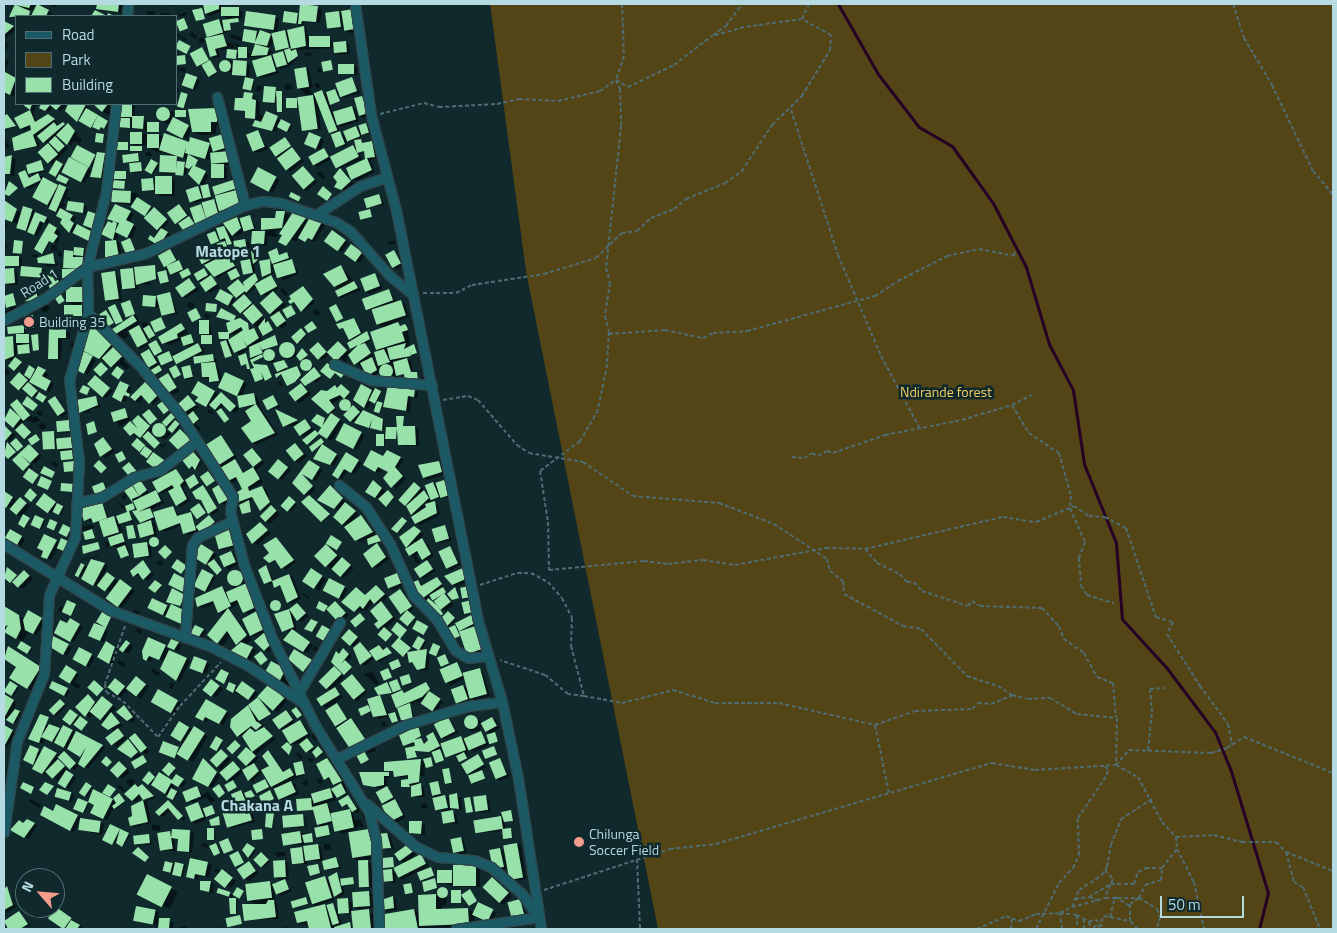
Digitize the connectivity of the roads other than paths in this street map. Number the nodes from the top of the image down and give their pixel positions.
1 (355, 4) edge
2 (217, 97) dead end
3 (116, 105) edge
4 (386, 177) junction
5 (244, 205) junction
6 (317, 214) junction
7 (87, 267) junction
8 (411, 293) junction
9 (88, 313) junction
10 (4, 320) edge
11 (334, 364) dead end
12 (432, 385) junction
13 (197, 441) junction
14 (339, 485) dead end
15 (76, 504) junction
16 (232, 521) junction
17 (4, 544) edge
18 (56, 578) junction
19 (340, 622) dead end
20 (185, 635) junction
21 (486, 656) junction
22 (299, 692) junction
23 (302, 702) junction
24 (502, 702) junction
25 (338, 758) junction
26 (363, 801) junction
27 (4, 832) edge
28 (539, 917) junction
29 (379, 929) edge
30 (456, 929) edge
31 (541, 929) edge

1 - 4 street
2 - 5 street
3 - 7 street
4 - 6 street
4 - 8 street
5 - 6 street
5 - 7 street
6 - 8 street
7 - 9 street
7 - 10 street, Road 1
8 - 12 street
9 - 13 street
9 - 15 street
11 - 12 street
12 - 21 street
13 - 15 street
13 - 16 street
14 - 21 street
15 - 18 street
16 - 20 street
16 - 22 street
17 - 18 street
18 - 20 street
18 - 27 street
19 - 22 street
20 - 23 street
21 - 24 street
22 - 23 street
23 - 25 street
24 - 25 street
24 - 28 street
25 - 26 street
26 - 28 street
26 - 29 street
28 - 30 street
28 - 31 street

